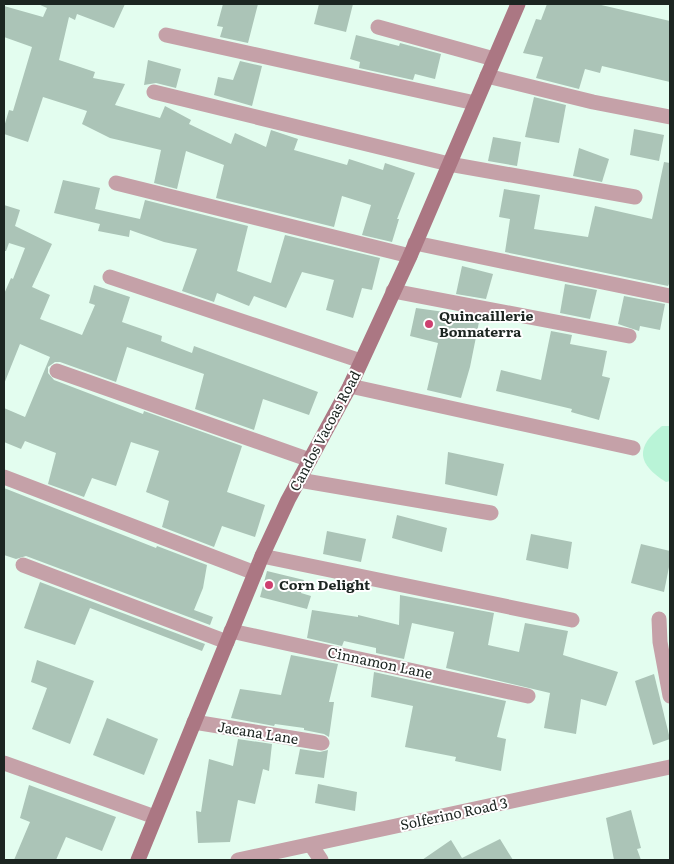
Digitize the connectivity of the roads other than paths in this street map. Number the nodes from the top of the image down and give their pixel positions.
1 (518, 4) edge
2 (378, 27) dead end
3 (166, 35) dead end
4 (494, 59) junction
5 (487, 76) junction
6 (154, 92) dead end
7 (476, 103) junction
8 (670, 117) edge
9 (449, 164) junction
10 (116, 183) dead end
11 (635, 197) dead end
12 (412, 250) junction
13 (110, 277) dead end
14 (393, 291) junction
15 (670, 296) edge
16 (629, 336) dead end
17 (361, 361) junction
18 (57, 371) dead end
19 (350, 386) junction
20 (633, 448) dead end
21 (310, 460) junction
22 (4, 477) edge
23 (299, 480) junction
24 (491, 513) dead end
25 (262, 556) junction
26 (23, 565) dead end
27 (255, 574) junction
28 (659, 619) dead end
29 (572, 620) dead end
30 (229, 636) junction
31 (528, 696) dead end
32 (670, 696) edge
33 (194, 722) junction
34 (322, 743) dead end
35 (4, 763) edge
36 (670, 767) edge
37 (155, 816) junction
38 (311, 845) junction
39 (138, 860) edge
40 (238, 860) edge
41 (321, 860) edge

1 - 4 main road, Candos Vacoas Road
2 - 4 street
3 - 7 street
4 - 5 main road, Candos Vacoas Road
5 - 7 main road, Candos Vacoas Road
5 - 8 street
6 - 9 street
7 - 9 main road, Candos Vacoas Road
9 - 11 street
9 - 12 main road, Candos Vacoas Road
10 - 12 street
12 - 14 main road, Candos Vacoas Road
12 - 15 street
13 - 17 street
14 - 16 street
14 - 17 main road, Candos Vacoas Road
17 - 19 main road, Candos Vacoas Road
18 - 21 street
19 - 20 street
19 - 21 main road, Candos Vacoas Road
21 - 23 main road, Candos Vacoas Road
22 - 27 street
23 - 24 street
23 - 25 main road, Candos Vacoas Road
25 - 27 main road, Candos Vacoas Road
25 - 29 street
26 - 30 street, Cinnamon Lane
27 - 30 main road, Candos Vacoas Road
28 - 32 street
30 - 31 street, Cinnamon Lane
30 - 33 main road, Candos Vacoas Road
33 - 34 street, Jacana Lane
33 - 37 main road, Candos Vacoas Road
35 - 37 street
36 - 38 street, Solferino Road 3
37 - 39 main road, Candos Vacoas Road
38 - 40 street, Solferino Road 3
38 - 41 street

